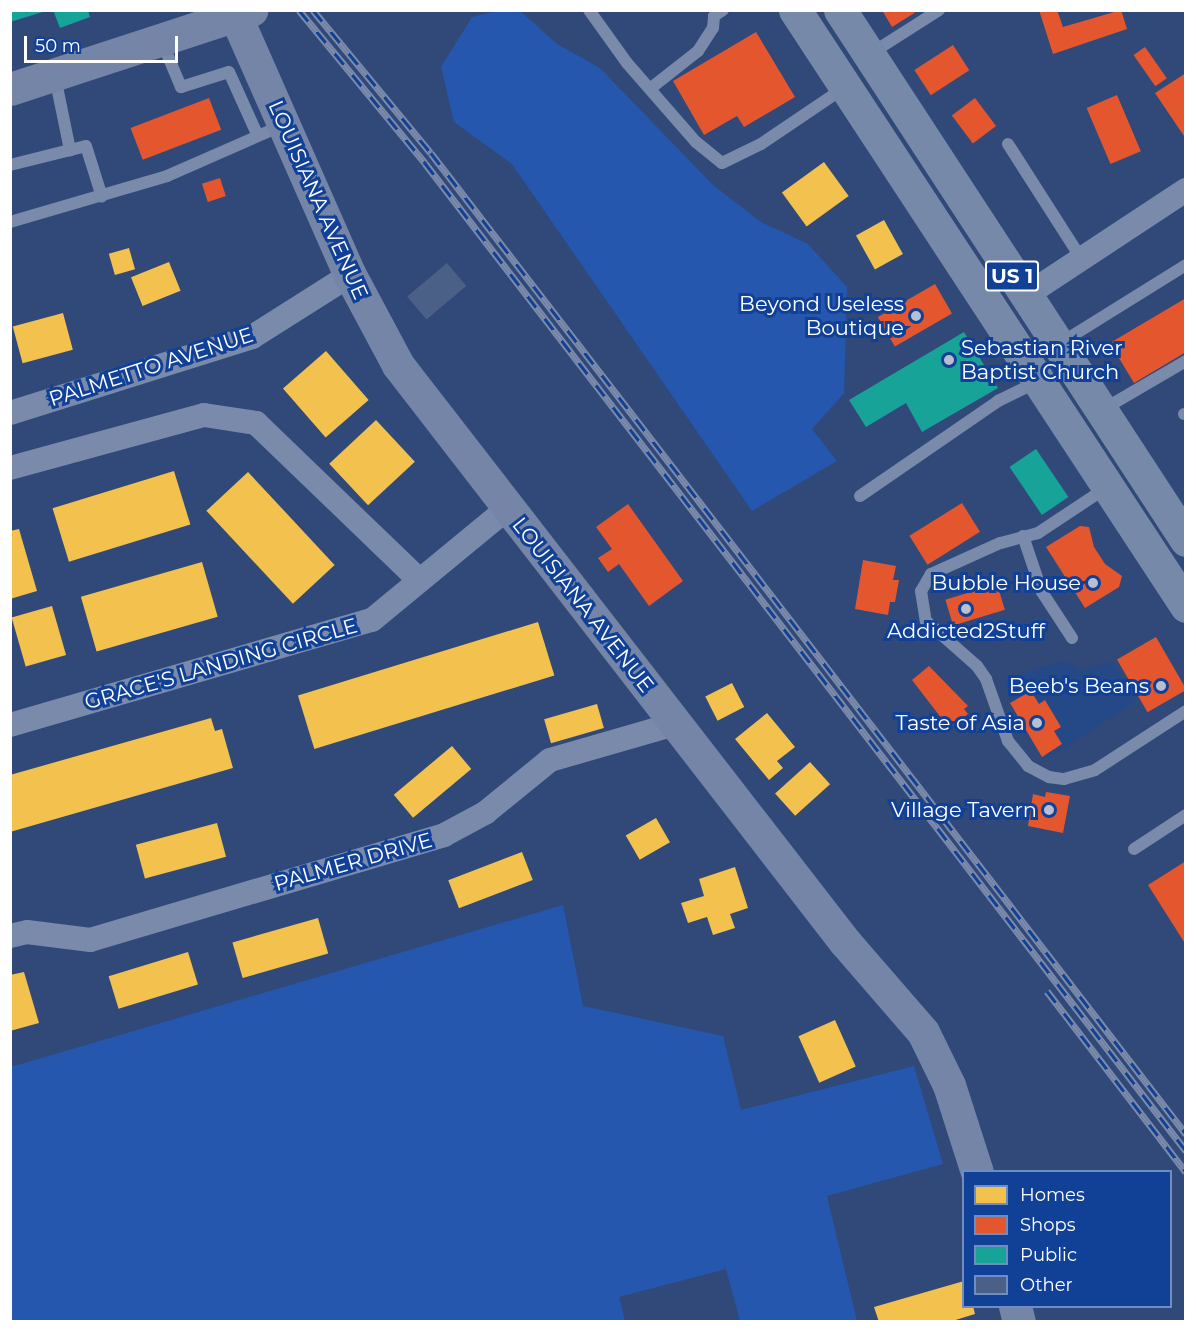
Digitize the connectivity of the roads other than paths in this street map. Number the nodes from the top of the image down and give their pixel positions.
1 (723, 10) edge
2 (795, 10) edge
3 (840, 10) edge
4 (939, 10) edge
5 (590, 11) edge
6 (239, 12) edge
7 (161, 41) junction
8 (868, 55) junction
9 (55, 77) junction
10 (845, 87) junction
11 (651, 88) junction
12 (10, 90) edge
13 (270, 129) junction
14 (1008, 144) dead end
15 (70, 150) junction
16 (10, 165) edge
17 (1185, 190) edge
18 (102, 197) junction
19 (10, 222) edge
20 (1082, 258) junction
21 (962, 265) junction
22 (1185, 265) edge
23 (350, 275) junction
24 (1025, 296) junction
25 (1058, 345) junction
26 (1185, 362) edge
27 (1038, 382) junction
28 (1099, 408) junction
29 (10, 413) edge
30 (10, 468) edge
31 (1107, 487) junction
32 (860, 496) dead end
33 (508, 508) junction
34 (1023, 537) junction
35 (1185, 540) edge
36 (418, 579) junction
37 (1185, 606) edge
38 (1072, 638) dead end
39 (1185, 711) edge
40 (675, 724) junction
41 (10, 725) edge
42 (1185, 815) edge
43 (1134, 849) dead end
44 (10, 936) edge
45 (976, 1170) edge

1 - 11 lane
2 - 10 main road, US 1
3 - 8 main road, US 1
4 - 8 lane
5 - 11 lane
6 - 7 street
6 - 13 street, LOUISIANA AVENUE
7 - 9 street
7 - 13 lane
8 - 24 main road, US 1
9 - 12 street
9 - 15 lane
10 - 11 lane
10 - 21 main road, US 1
13 - 18 lane
13 - 23 street, LOUISIANA AVENUE
14 - 20 lane
15 - 16 lane
15 - 18 lane
17 - 20 street
18 - 19 lane
20 - 24 street
21 - 24 main road
21 - 27 main road, US 1
22 - 25 lane
23 - 29 street, PALMETTO AVENUE
23 - 33 street, LOUISIANA AVENUE
24 - 25 main road, US 1
25 - 28 main road, US 1
26 - 28 lane
27 - 28 main road
27 - 31 main road, US 1
27 - 32 lane
28 - 35 main road, US 1
30 - 36 street
31 - 34 lane
31 - 37 main road, US 1
33 - 36 street, GRACE'S LANDING CIRCLE
33 - 40 street, LOUISIANA AVENUE
34 - 38 lane
34 - 39 lane
36 - 41 street, GRACE'S LANDING CIRCLE
40 - 44 street, PALMER DRIVE
40 - 45 street, LOUISIANA AVENUE
42 - 43 lane

